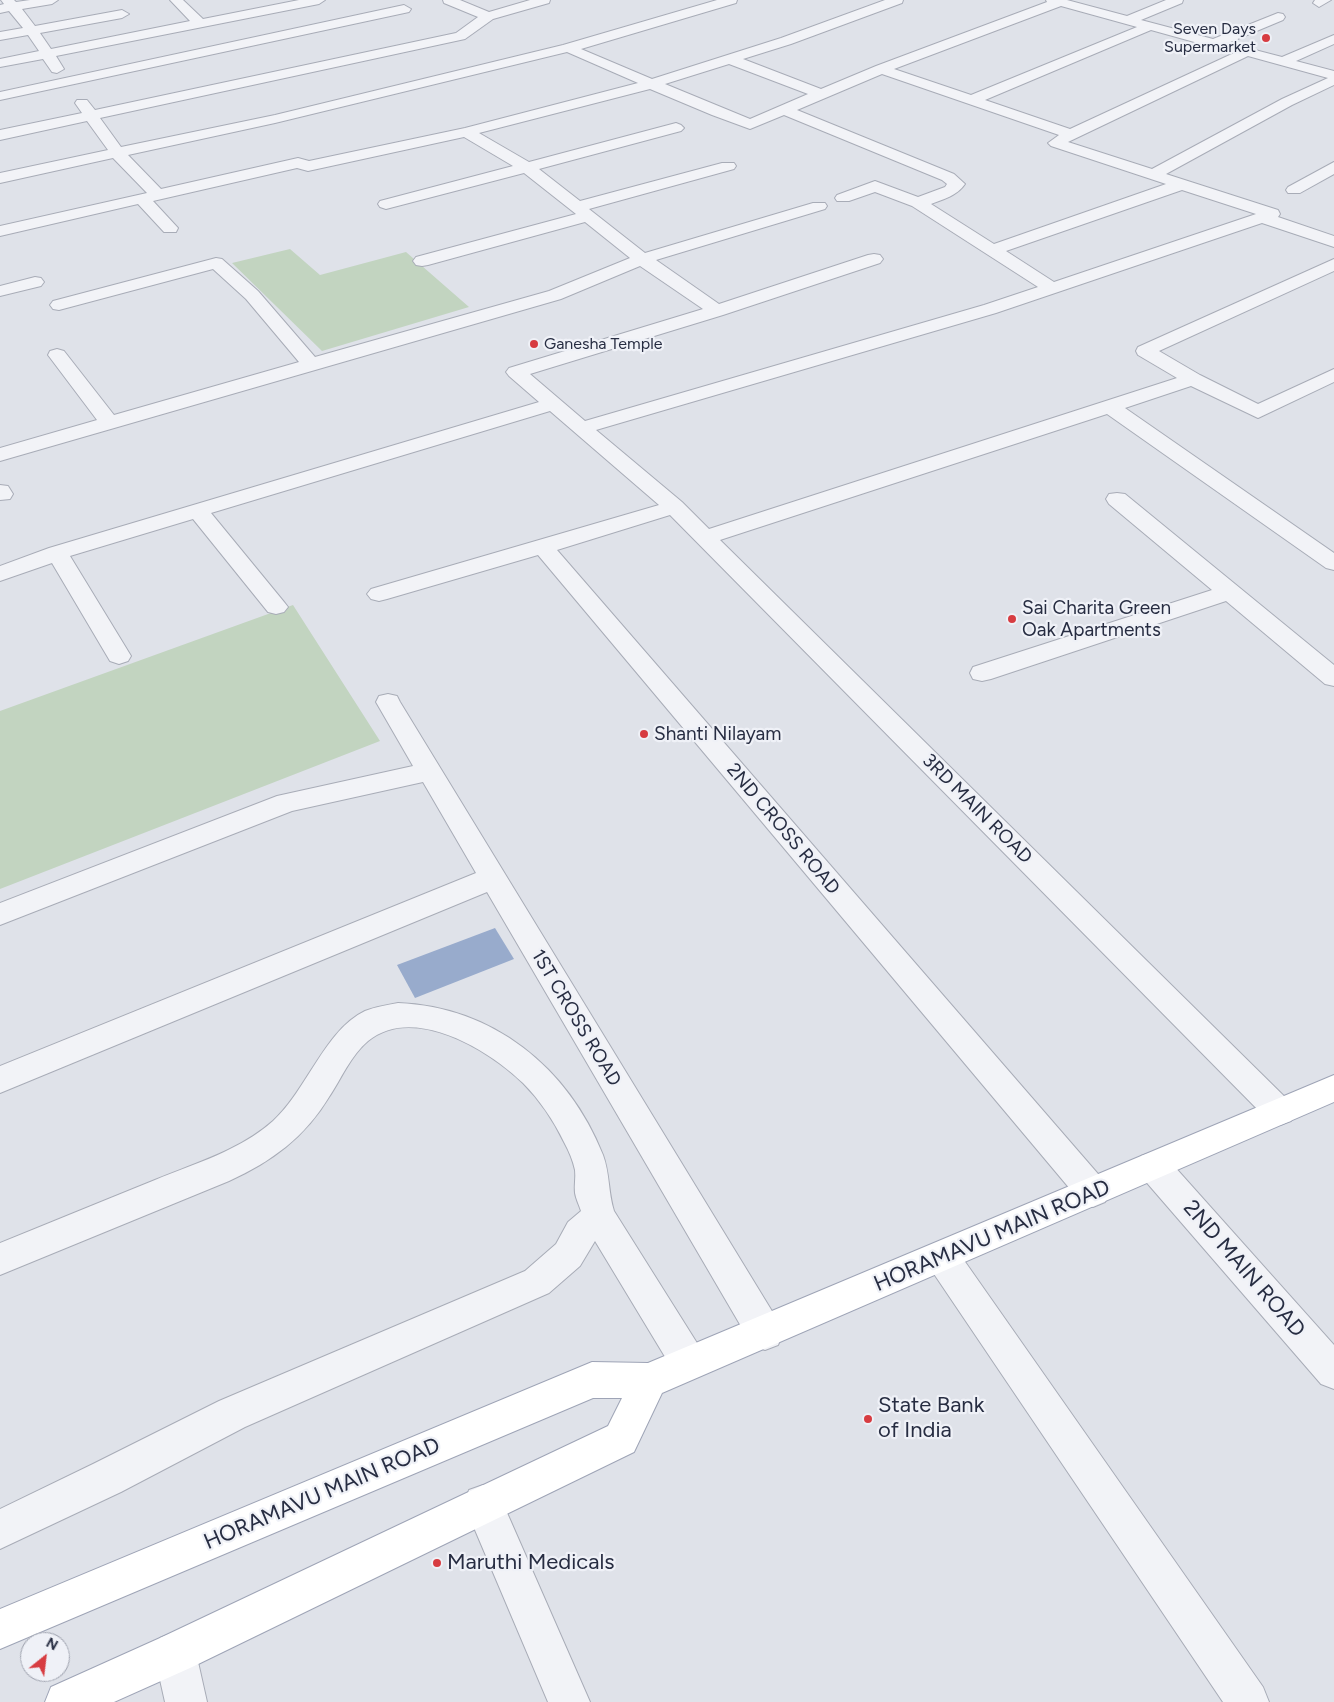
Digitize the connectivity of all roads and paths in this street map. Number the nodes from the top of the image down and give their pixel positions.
1 (52, 0) edge
2 (176, 0) edge
3 (319, 0) edge
4 (449, 0) edge
5 (544, 0) edge
6 (731, 0) edge
7 (897, 0) edge
8 (1177, 0) edge
9 (1056, 1) edge
10 (294, 2) edge
11 (7, 5) edge
12 (404, 9) dead end
13 (122, 14) dead end
14 (488, 16) junction
15 (1278, 17) dead end
16 (1129, 20) junction
17 (200, 24) junction
18 (1150, 26) junction
19 (327, 27) junction
20 (32, 30) junction
21 (0, 36) edge
22 (342, 36) dead end
23 (1334, 39) edge
24 (1215, 43) junction
25 (356, 46) dead end
26 (568, 48) junction
27 (1248, 52) junction
28 (46, 55) junction
29 (370, 56) junction
30 (729, 59) junction
31 (1284, 61) junction
32 (0, 62) edge
33 (383, 66) dead end
34 (881, 69) junction
35 (1334, 75) edge
36 (397, 77) dead end
37 (1334, 80) edge
38 (67, 82) junction
39 (651, 84) junction
40 (410, 87) junction
41 (821, 94) junction
42 (0, 96) edge
43 (971, 100) junction
44 (785, 110) junction
45 (92, 117) junction
46 (676, 128) dead end
47 (466, 132) junction
48 (1071, 134) junction
49 (0, 135) edge
50 (118, 154) junction
51 (728, 166) dead end
52 (528, 168) junction
53 (1334, 168) edge
54 (1153, 175) junction
55 (0, 178) edge
56 (1182, 184) junction
57 (1294, 190) dead end
58 (157, 194) junction
59 (141, 198) junction
60 (843, 198) dead end
61 (918, 203) junction
62 (386, 204) dead end
63 (819, 206) dead end
64 (583, 211) junction
65 (1262, 217) junction
66 (170, 228) dead end
67 (0, 230) edge
68 (1334, 242) edge
69 (993, 250) junction
70 (642, 259) junction
71 (874, 259) dead end
72 (422, 262) dead end
73 (1334, 264) edge
74 (35, 282) dead end
75 (1052, 288) junction
76 (0, 291) edge
77 (59, 305) dead end
78 (717, 311) junction
79 (57, 355) dead end
80 (311, 364) junction
81 (1334, 375) edge
82 (1193, 379) junction
83 (553, 404) junction
84 (1109, 406) junction
85 (109, 422) junction
86 (582, 428) junction
87 (0, 455) edge
88 (1117, 498) dead end
89 (674, 506) junction
90 (198, 511) junction
91 (1334, 536) edge
92 (704, 538) junction
93 (543, 547) junction
94 (1313, 548) junction
95 (58, 553) junction
96 (1334, 563) edge
97 (0, 574) edge
98 (1229, 592) junction
99 (379, 594) dead end
100 (276, 607) dead end
101 (119, 656) dead end
102 (982, 673) dead end
103 (1334, 678) edge
104 (388, 702) dead end
105 (430, 772) junction
106 (492, 878) junction
107 (0, 914) edge
108 (0, 1080) edge
109 (1334, 1088) edge
110 (1280, 1112) junction
111 (1153, 1166) junction
112 (1094, 1192) junction
113 (599, 1216) junction
114 (942, 1258) junction
115 (0, 1259) edge
116 (765, 1333) junction
117 (689, 1364) junction
118 (1334, 1372) edge
119 (649, 1381) junction
120 (483, 1504) junction
121 (0, 1529) edge
122 (0, 1629) edge
123 (175, 1653) junction
124 (66, 1702) edge
125 (186, 1702) edge
126 (569, 1702) edge
127 (1248, 1702) edge

1 - 11 street
2 - 17 street
3 - 10 street
4 - 14 street
5 - 14 street
6 - 26 street
7 - 30 street
8 - 16 street
9 - 16 street
9 - 34 street
10 - 17 street
10 - 19 street
11 - 20 street
12 - 19 street
13 - 20 street
14 - 29 street
15 - 24 street
16 - 18 street
17 - 28 street
18 - 24 street
18 - 43 street
19 - 22 street
19 - 38 street
20 - 21 street
20 - 28 street
23 - 31 street
24 - 27 street
25 - 29 street
26 - 39 street
26 - 40 street
27 - 31 street
27 - 48 street
28 - 32 street
28 - 38 street
29 - 33 street
29 - 45 street
30 - 39 street
30 - 41 street
31 - 35 street
34 - 41 street
34 - 43 street
36 - 40 street
37 - 54 street
38 - 42 street
38 - 45 street
39 - 44 street
39 - 47 street
40 - 50 street
41 - 44 street
43 - 48 street
44 - 61 street
45 - 49 street
45 - 50 street
46 - 52 street
47 - 52 street
47 - 58 street
48 - 54 street
50 - 55 street
50 - 58 street
51 - 64 street
52 - 62 street
52 - 64 street
53 - 57 street
54 - 56 street
56 - 65 street
56 - 69 street
58 - 59 street
59 - 66 street
59 - 67 street
60 - 61 street
61 - 69 street
63 - 70 street
64 - 70 street
64 - 72 street
65 - 68 street
65 - 75 street
69 - 75 street
70 - 78 street
70 - 80 street
71 - 78 street
73 - 82 street
74 - 76 street
75 - 86 street
77 - 80 street
78 - 83 street
79 - 85 street
80 - 85 street
81 - 82 street
82 - 84 street
83 - 86 street
83 - 90 street
84 - 92 street
84 - 94 street
85 - 87 street
86 - 89 street
88 - 98 street
89 - 92 street, 3RD MAIN ROAD
89 - 93 street
90 - 95 street
90 - 100 street
91 - 94 street
92 - 110 street, 3RD MAIN ROAD
93 - 99 street
93 - 112 street, 2ND CROSS ROAD
94 - 96 street
95 - 97 street
95 - 101 street
98 - 102 street
98 - 103 street
104 - 105 street, 1ST CROSS ROAD
105 - 106 street, 1ST CROSS ROAD
105 - 107 street
106 - 108 street
106 - 116 street, 1ST CROSS ROAD
109 - 110 main road, HORAMAVU MAIN ROAD
110 - 111 main road, HORAMAVU MAIN ROAD
111 - 112 main road, HORAMAVU MAIN ROAD
111 - 118 street, 2ND MAIN ROAD
112 - 114 main road, HORAMAVU MAIN ROAD
113 - 115 street
113 - 117 street
113 - 121 street
114 - 116 main road, HORAMAVU MAIN ROAD
114 - 127 street
116 - 117 main road, HORAMAVU MAIN ROAD
117 - 119 main road, HORAMAVU MAIN ROAD
119 - 120 main road
119 - 122 main road, HORAMAVU MAIN ROAD
120 - 123 main road
120 - 126 street
123 - 124 main road
123 - 125 street

